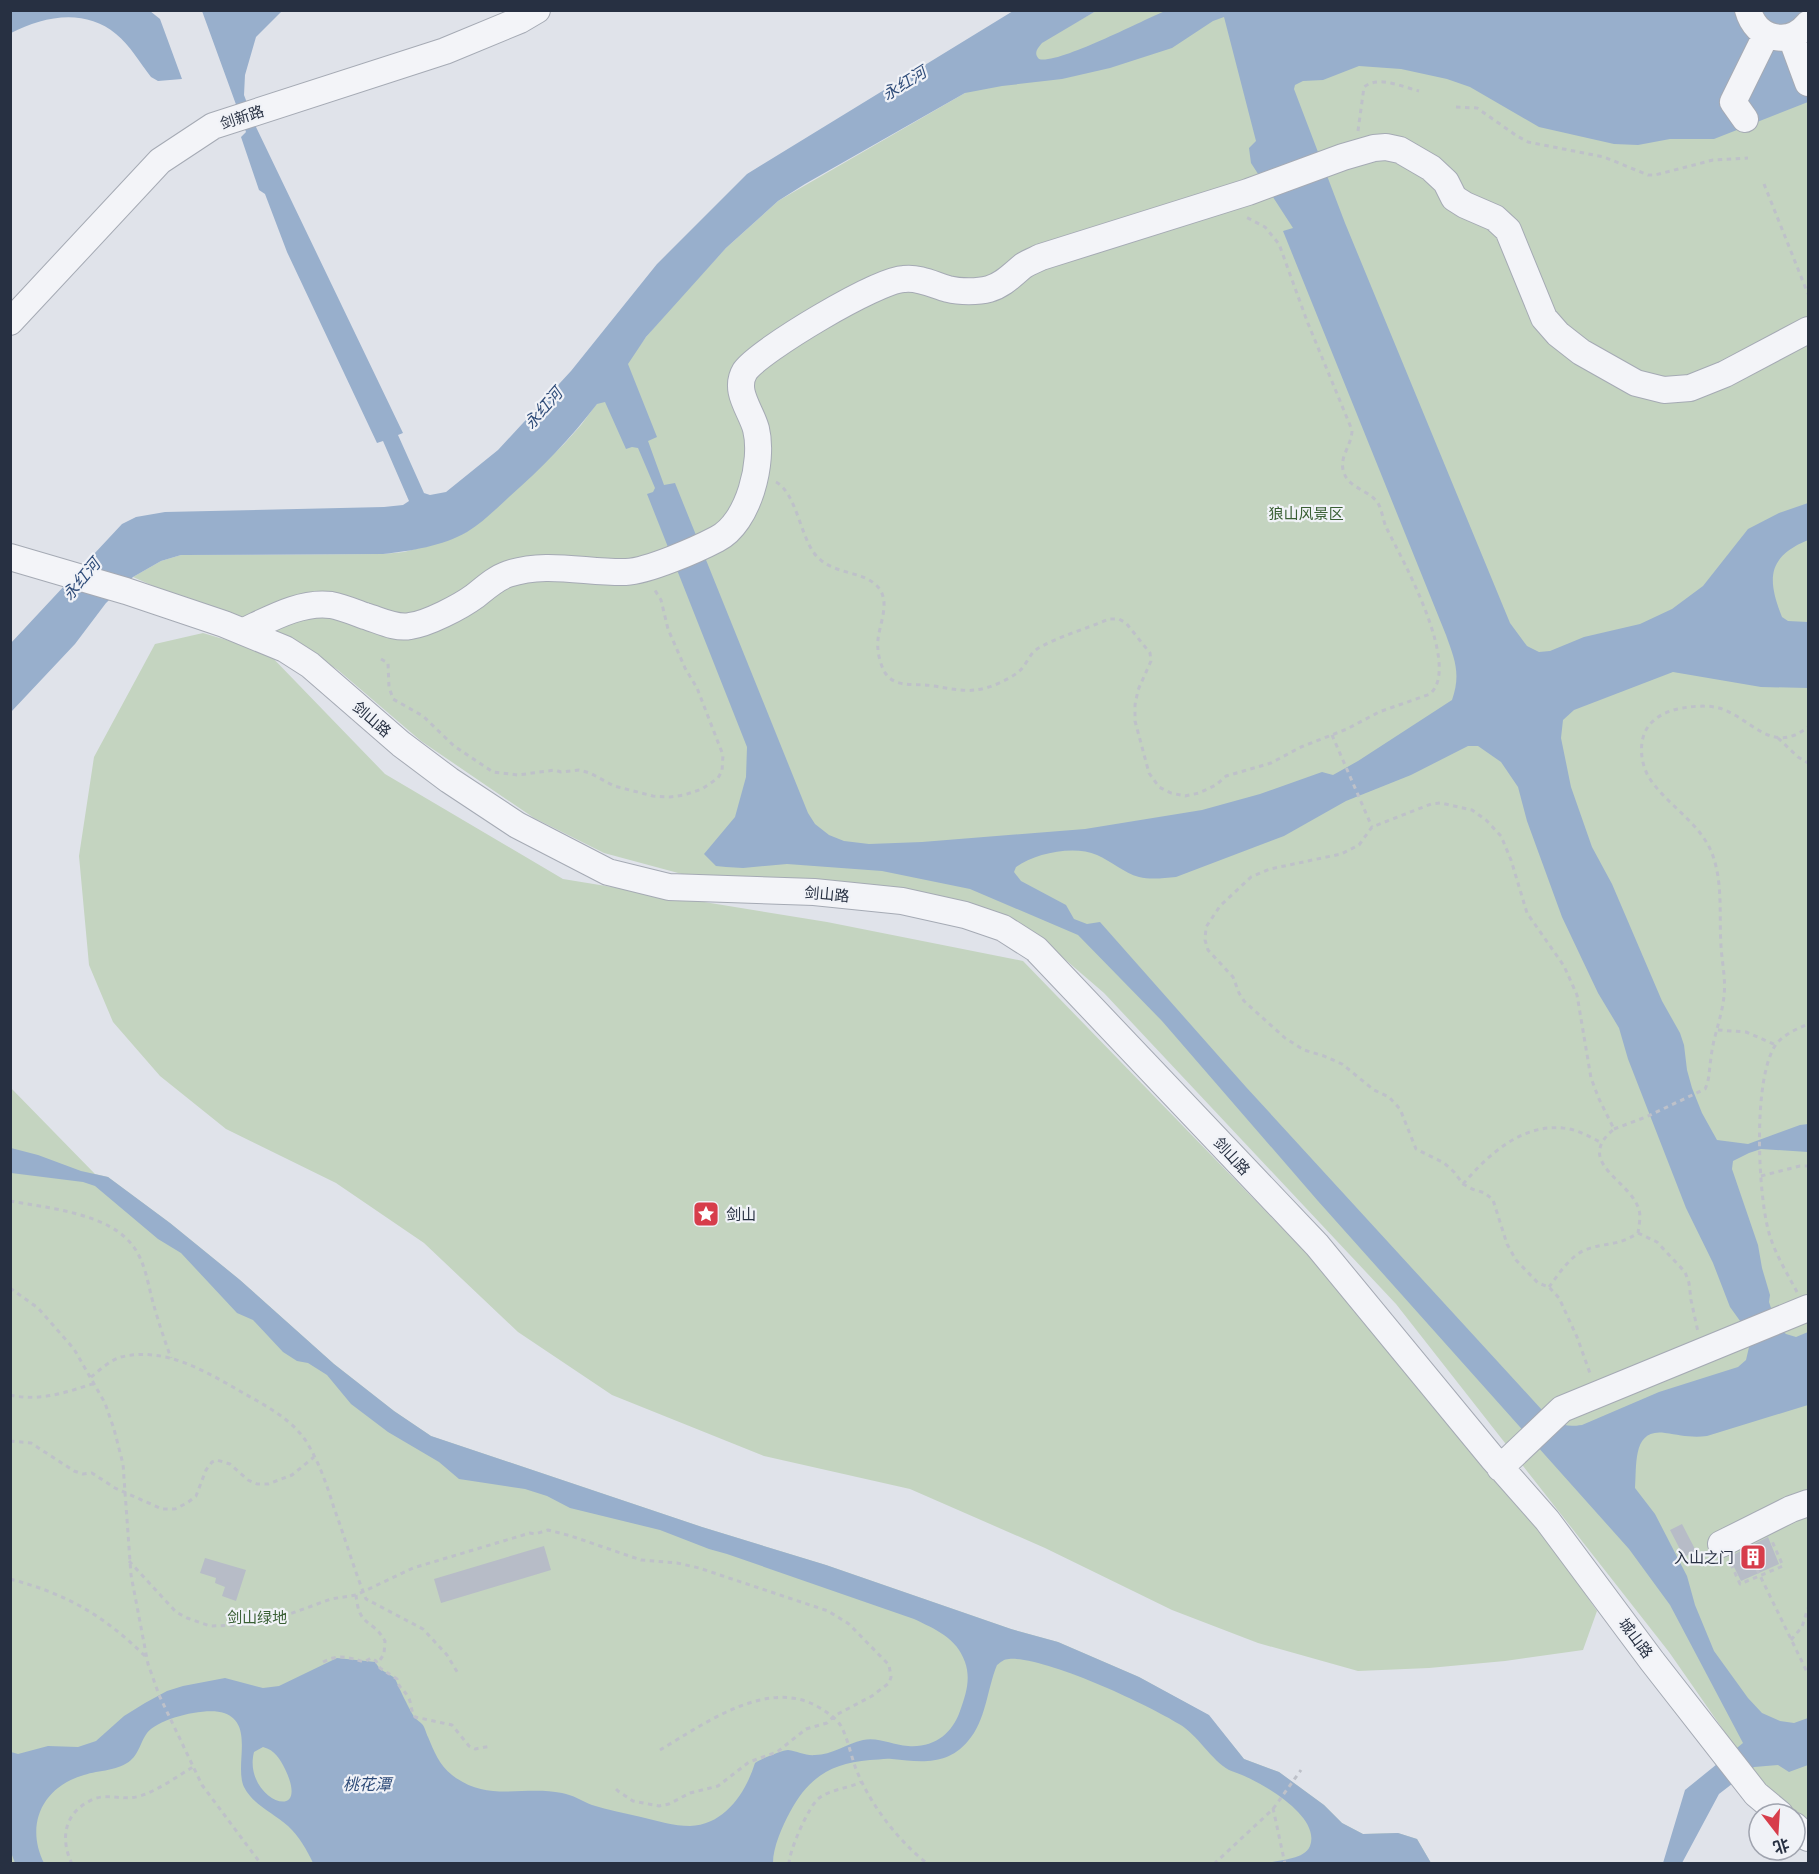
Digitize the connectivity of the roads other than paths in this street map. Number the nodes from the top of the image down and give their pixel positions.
1 (537, 10) edge
2 (1748, 10) edge
3 (1800, 30) edge
4 (1766, 35) junction
5 (1809, 83) edge
6 (1745, 119) dead end
7 (10, 322) edge
8 (1809, 330) edge
9 (10, 557) edge
10 (243, 631) junction
11 (1803, 1310) edge
12 (1497, 1464) junction
13 (1809, 1503) edge
14 (1731, 1540) road end
15 (1766, 1802) edge

1 - 7 street, 剑新路
2 - 4 street
3 - 4 street
3 - 5 street
4 - 6 street
8 - 10 street
9 - 10 street, 剑山路
10 - 12 street, 剑山路
11 - 12 street
12 - 15 street, 城山路
13 - 14 street

